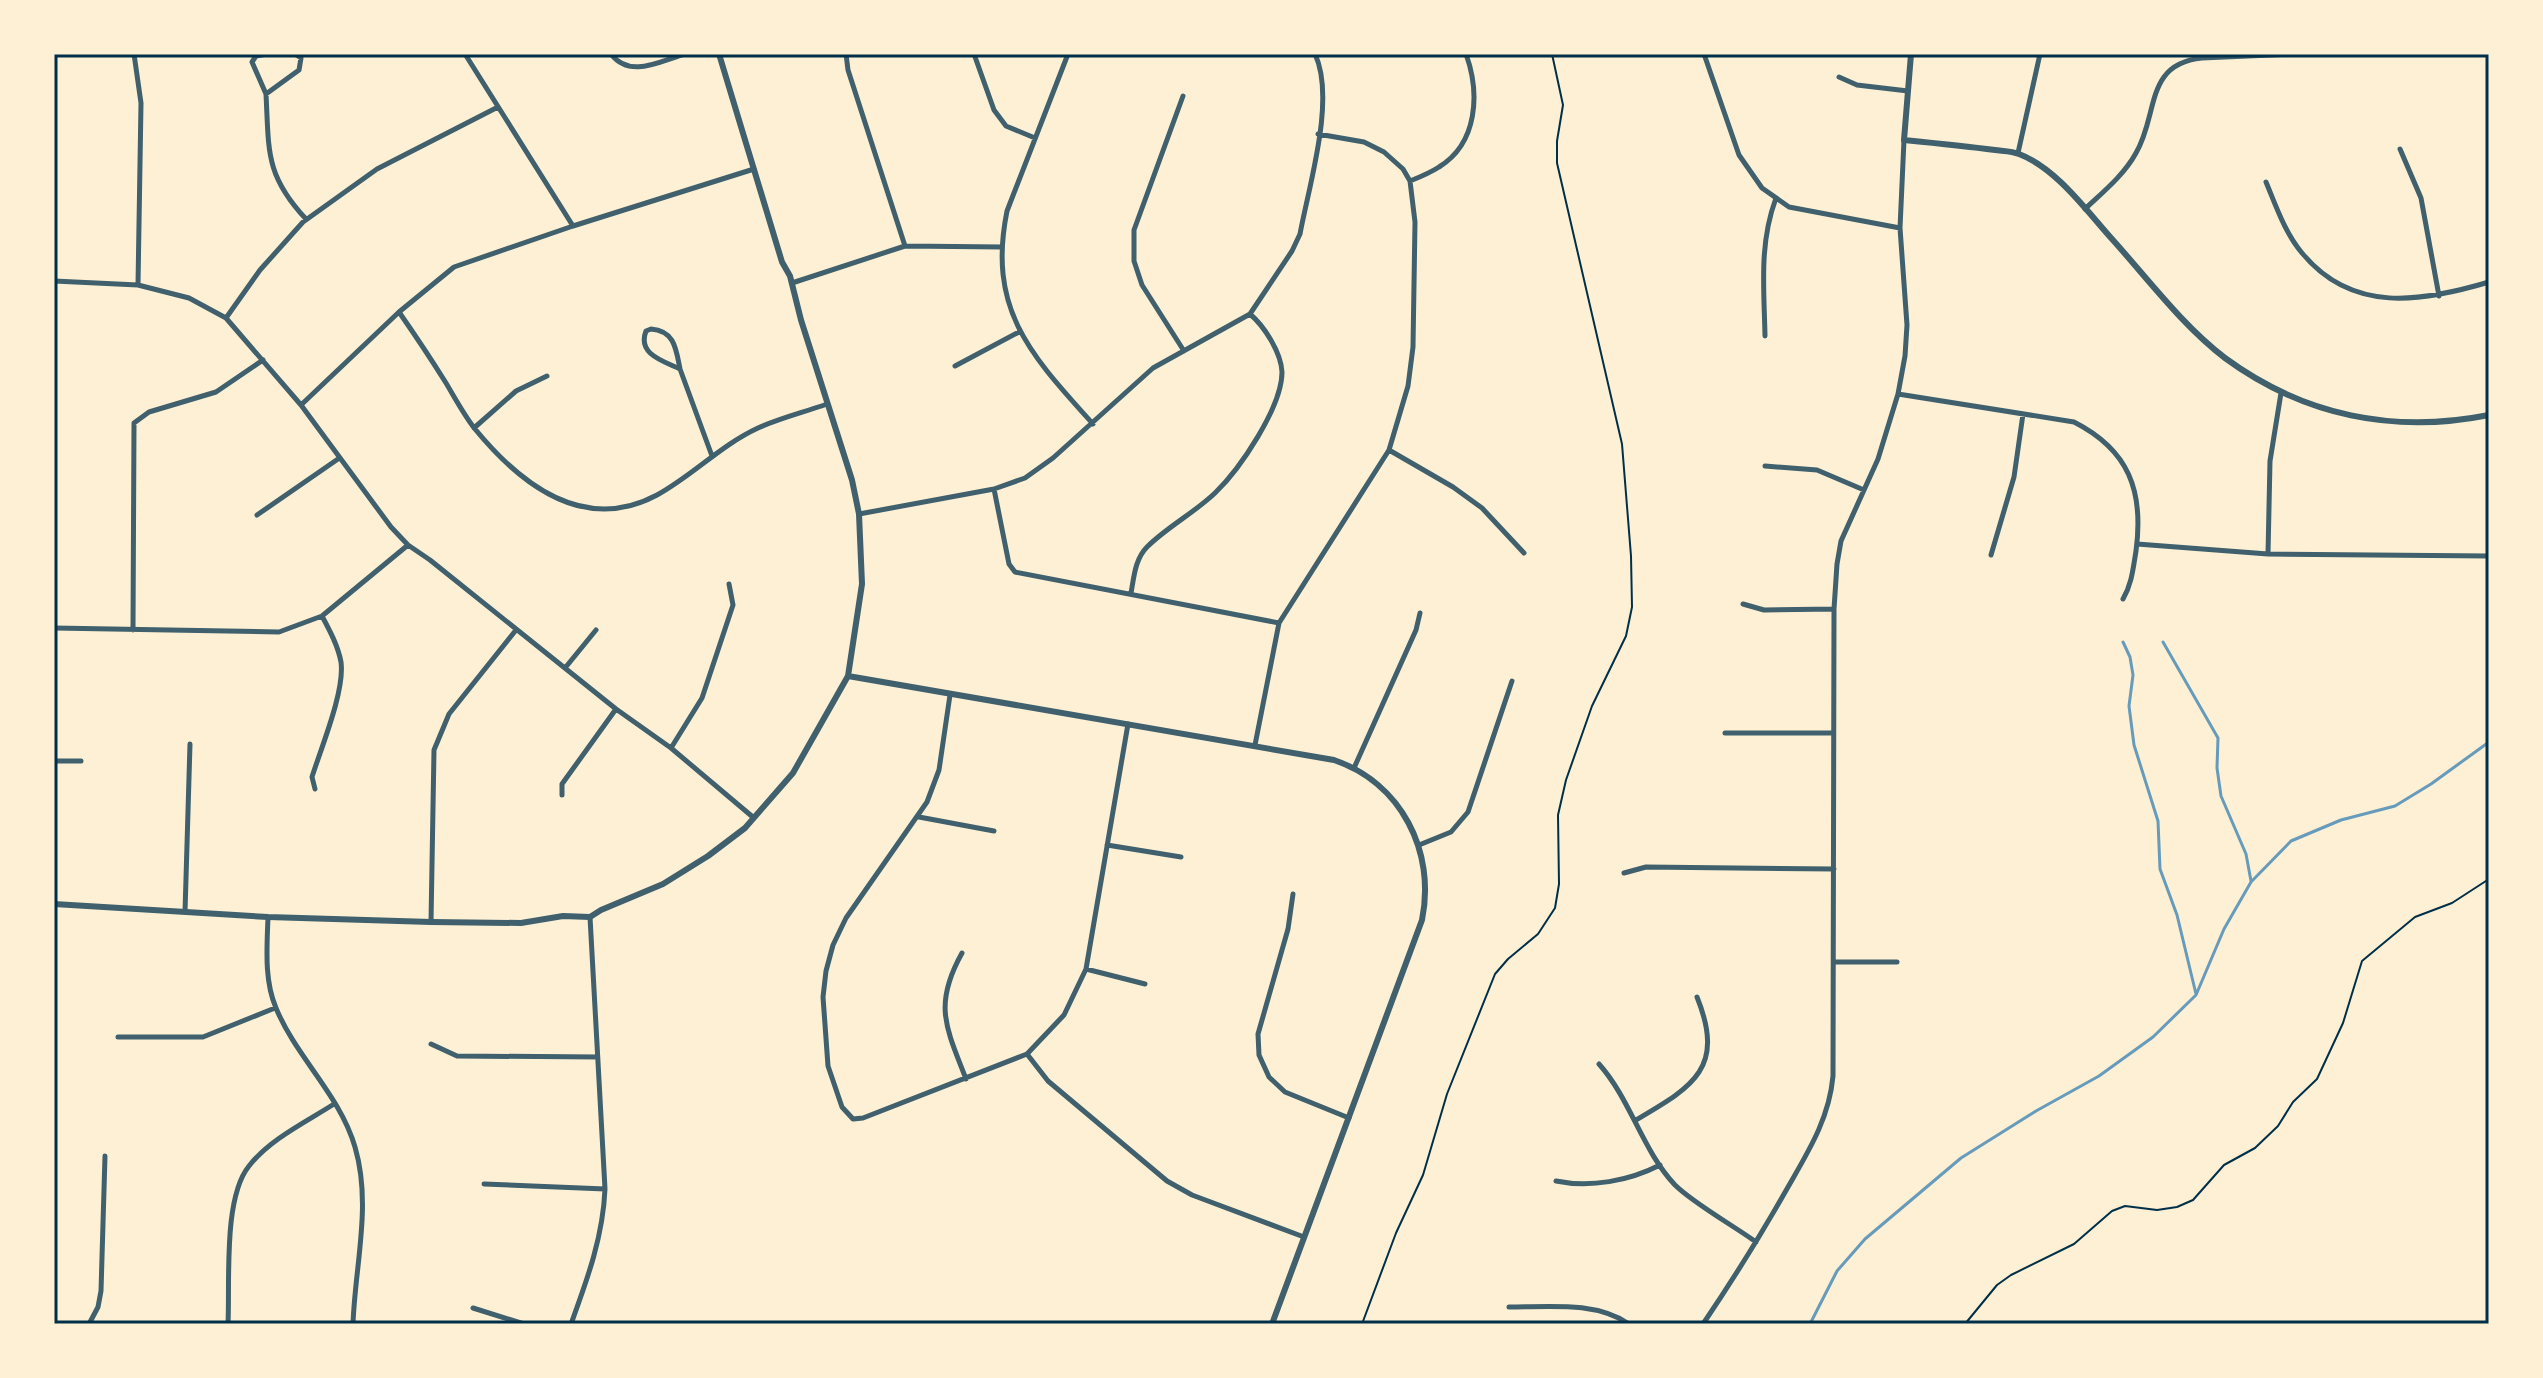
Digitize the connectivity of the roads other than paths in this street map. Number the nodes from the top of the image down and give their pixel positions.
1 (134, 54) edge
2 (267, 54) edge
3 (295, 54) edge
4 (465, 54) edge
5 (611, 54) edge
6 (685, 54) edge
7 (719, 54) edge
8 (846, 54) edge
9 (974, 54) edge
10 (1068, 54) edge
11 (1315, 54) edge
12 (1466, 54) edge
13 (1704, 54) edge
14 (1911, 54) edge
15 (2040, 54) edge
16 (2292, 54) edge
17 (1839, 77) dead end
18 (1908, 91) junction
19 (266, 94) junction
20 (1183, 96) dead end
21 (498, 107) junction
22 (1318, 134) junction
23 (1035, 138) junction
24 (1904, 140) junction
25 (2400, 149) dead end
26 (2018, 153) junction
27 (754, 169) junction
28 (1410, 181) junction
29 (2266, 182) dead end
30 (1776, 198) junction
31 (2085, 209) junction
32 (306, 219) junction
33 (573, 226) junction
34 (1900, 228) junction
35 (905, 246) junction
36 (1002, 247) junction
37 (54, 281) edge
38 (2489, 282) edge
39 (792, 283) junction
40 (138, 285) junction
41 (2439, 296) junction
42 (399, 312) junction
43 (1250, 314) junction
44 (226, 318) junction
45 (1019, 332) junction
46 (1765, 336) dead end
47 (1184, 351) junction
48 (263, 360) junction
49 (955, 366) dead end
50 (680, 369) junction
51 (547, 376) dead end
52 (2281, 393) junction
53 (1898, 394) junction
54 (827, 404) junction
55 (301, 405) junction
56 (2023, 414) junction
57 (2489, 415) edge
58 (1093, 424) junction
59 (474, 428) junction
60 (1389, 450) junction
61 (712, 456) junction
62 (338, 459) junction
63 (1765, 466) dead end
64 (994, 489) junction
65 (1864, 490) junction
66 (859, 514) junction
67 (257, 515) dead end
68 (2137, 544) junction
69 (408, 545) junction
70 (1524, 553) dead end
71 (2268, 554) junction
72 (1991, 555) dead end
73 (2489, 556) edge
74 (729, 584) dead end
75 (1131, 593) junction
76 (2123, 599) dead end
77 (1743, 604) dead end
78 (1834, 609) junction
79 (1420, 613) dead end
80 (322, 616) junction
81 (1279, 623) junction
82 (54, 628) edge
83 (133, 630) junction
84 (516, 630) junction
85 (596, 630) dead end
86 (565, 668) junction
87 (848, 676) junction
88 (1512, 681) dead end
89 (950, 695) junction
90 (616, 709) junction
91 (1128, 724) junction
92 (1725, 733) dead end
93 (1833, 733) junction
94 (190, 744) dead end
95 (1255, 745) junction
96 (671, 748) junction
97 (54, 761) edge
98 (81, 761) dead end
99 (1354, 768) junction
100 (315, 789) dead end
101 (562, 795) dead end
102 (919, 817) junction
103 (755, 819) junction
104 (994, 831) dead end
105 (1107, 844) junction
106 (1419, 845) junction
107 (1181, 857) dead end
108 (1834, 869) junction
109 (1624, 873) dead end
110 (1293, 894) dead end
111 (54, 904) edge
112 (185, 912) junction
113 (268, 917) junction
114 (590, 917) junction
115 (431, 922) junction
116 (962, 953) dead end
117 (1834, 962) junction
118 (1897, 962) dead end
119 (1086, 969) junction
120 (1145, 984) dead end
121 (1697, 997) dead end
122 (275, 1008) junction
123 (118, 1037) dead end
124 (431, 1044) dead end
125 (1027, 1054) junction
126 (598, 1057) junction
127 (1599, 1064) dead end
128 (966, 1079) junction
129 (334, 1104) junction
130 (1349, 1118) junction
131 (1636, 1120) junction
132 (105, 1156) dead end
133 (1660, 1165) junction
134 (1556, 1181) dead end
135 (484, 1184) dead end
136 (605, 1189) junction
137 (1304, 1237) junction
138 (1756, 1242) junction
139 (1509, 1307) dead end
140 (473, 1308) dead end
141 (89, 1324) edge
142 (228, 1324) edge
143 (353, 1324) edge
144 (524, 1324) edge
145 (571, 1324) edge
146 (1272, 1324) edge
147 (1629, 1324) edge
148 (1703, 1324) edge

1 - 40 street
2 - 19 street
3 - 19 street
4 - 21 street
5 - 6 street
7 - 27 street
8 - 35 street
9 - 23 street
10 - 23 street
11 - 22 street
12 - 28 street
13 - 30 street
14 - 18 street
15 - 26 street
16 - 31 street
17 - 18 street
18 - 24 street
19 - 32 street
20 - 47 street
21 - 32 street
21 - 33 street
22 - 28 street
22 - 43 street
23 - 36 street
24 - 26 street
24 - 34 street
25 - 41 street
26 - 31 street
27 - 33 street
27 - 39 street
28 - 60 street
29 - 41 street
30 - 34 street
30 - 46 street
31 - 52 street
32 - 44 street
33 - 42 street
34 - 53 street
35 - 36 street
35 - 39 street
36 - 45 street
37 - 40 street
38 - 41 street
39 - 54 street
40 - 44 street
42 - 55 street
42 - 59 street
43 - 47 street
43 - 75 street
44 - 48 street
45 - 49 street
45 - 58 street
47 - 58 street
48 - 55 street
48 - 83 street
50 - 50 street
50 - 61 street
51 - 59 street
52 - 57 street
52 - 71 street
53 - 56 street
53 - 65 street
54 - 61 street
54 - 66 street
55 - 62 street
56 - 68 street
56 - 72 street
58 - 64 street
59 - 61 street
60 - 70 street
60 - 81 street
62 - 67 street
62 - 69 street
63 - 65 street
64 - 66 street
64 - 75 street
65 - 78 street
66 - 87 street
68 - 71 street
68 - 76 street
69 - 80 street
69 - 84 street
71 - 73 street
74 - 96 street
75 - 81 street
77 - 78 street
78 - 93 street
79 - 99 street
80 - 83 street
80 - 100 street
81 - 95 street
82 - 83 street
84 - 86 street
84 - 115 street
85 - 86 street
86 - 90 street
87 - 89 street
87 - 103 street
88 - 106 street
89 - 91 street
89 - 102 street
90 - 96 street
90 - 101 street
91 - 95 street
91 - 105 street
92 - 93 street
93 - 108 street
94 - 112 street
95 - 99 street
96 - 103 street
97 - 98 street
99 - 106 street
102 - 104 street
102 - 128 street
103 - 114 street
105 - 107 street
105 - 119 street
106 - 130 street
108 - 109 street
108 - 117 street
110 - 130 street
111 - 112 street
112 - 113 street
113 - 115 street
113 - 122 street
114 - 115 street
114 - 126 street
116 - 128 street
117 - 118 street
117 - 138 street
119 - 120 street
119 - 125 street
121 - 131 street
122 - 123 street
122 - 129 street
124 - 126 street
125 - 128 street
125 - 137 street
126 - 136 street
127 - 131 street
129 - 142 street
129 - 143 street
130 - 137 street
131 - 133 street
132 - 141 street
133 - 134 street
133 - 138 street
135 - 136 street
136 - 145 street
137 - 146 street
138 - 148 street
139 - 147 street
140 - 144 street

